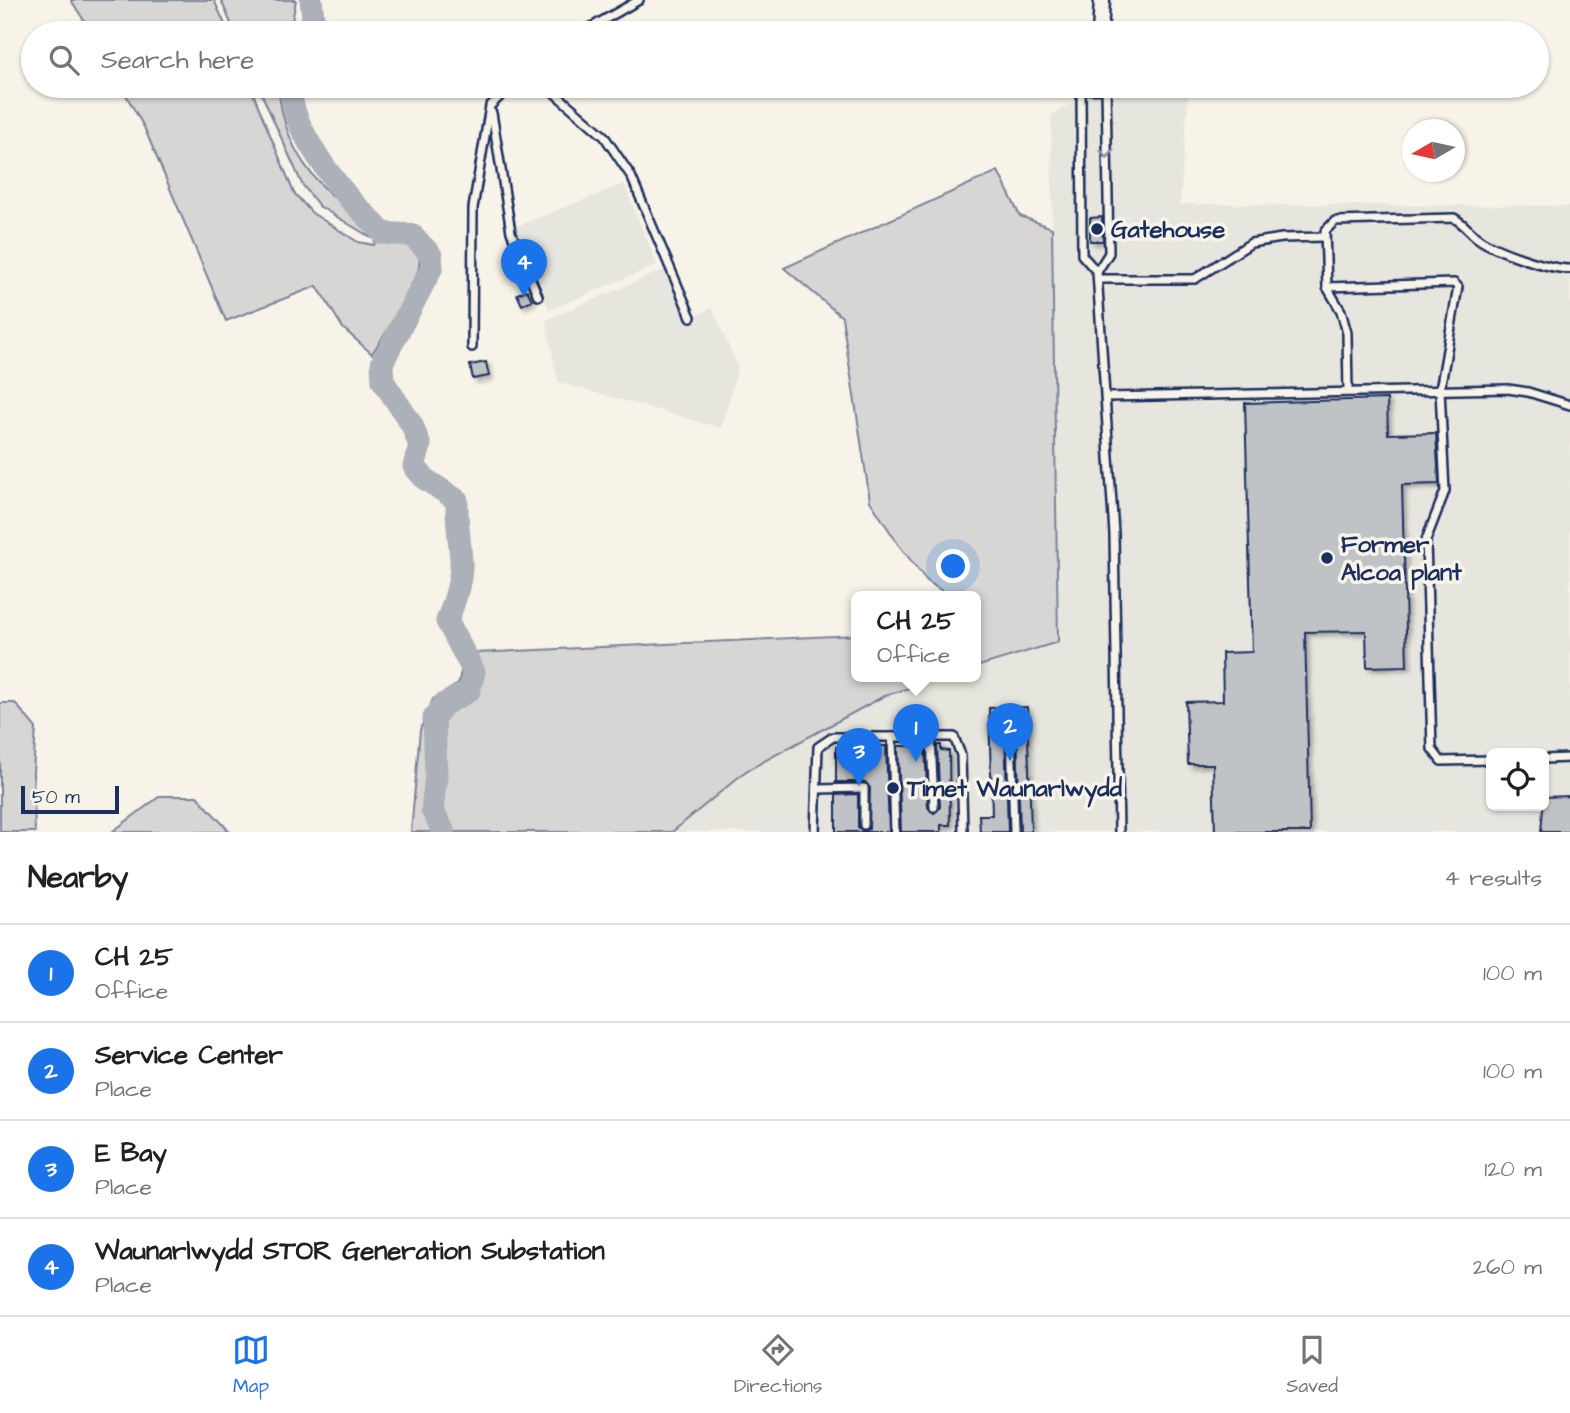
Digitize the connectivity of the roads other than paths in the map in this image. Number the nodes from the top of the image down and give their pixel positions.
1 (639, 0) edge
2 (1102, 0) edge
3 (602, 21) edge
4 (1101, 21) edge
5 (499, 98) edge
6 (560, 98) edge
7 (1081, 98) edge
8 (1106, 98) edge
9 (491, 106) junction
10 (1324, 237) junction
11 (1570, 269) edge
12 (1098, 276) junction
13 (1327, 287) junction
14 (538, 296) dead end
15 (691, 317) dead end
16 (472, 347) dead end
17 (1440, 390) junction
18 (1348, 391) junction
19 (1106, 397) junction
20 (1570, 405) edge
21 (1011, 730) dead end
22 (892, 737) junction
23 (931, 737) junction
24 (1549, 758) edge
25 (1570, 758) edge
26 (1486, 760) edge
27 (817, 789) junction
28 (934, 807) dead end
29 (864, 825) dead end
30 (816, 832) edge
31 (895, 832) edge
32 (963, 832) edge
33 (1014, 832) edge
34 (1119, 832) edge

1 - 3 lane
2 - 4 street
5 - 9 lane
6 - 15 lane
7 - 12 lane
8 -> 12 lane
9 - 14 lane
9 - 16 lane
10 - 11 lane
10 - 12 lane
10 - 13 lane
12 - 19 lane
13 - 17 lane
13 - 18 lane
17 - 18 lane
17 - 20 lane
17 - 26 lane
18 - 19 lane
19 - 34 lane
21 - 33 lane
22 - 23 lane
22 - 27 lane
22 - 31 lane
23 - 28 lane
23 - 32 lane
24 - 25 lane
27 - 29 lane
27 - 30 lane

